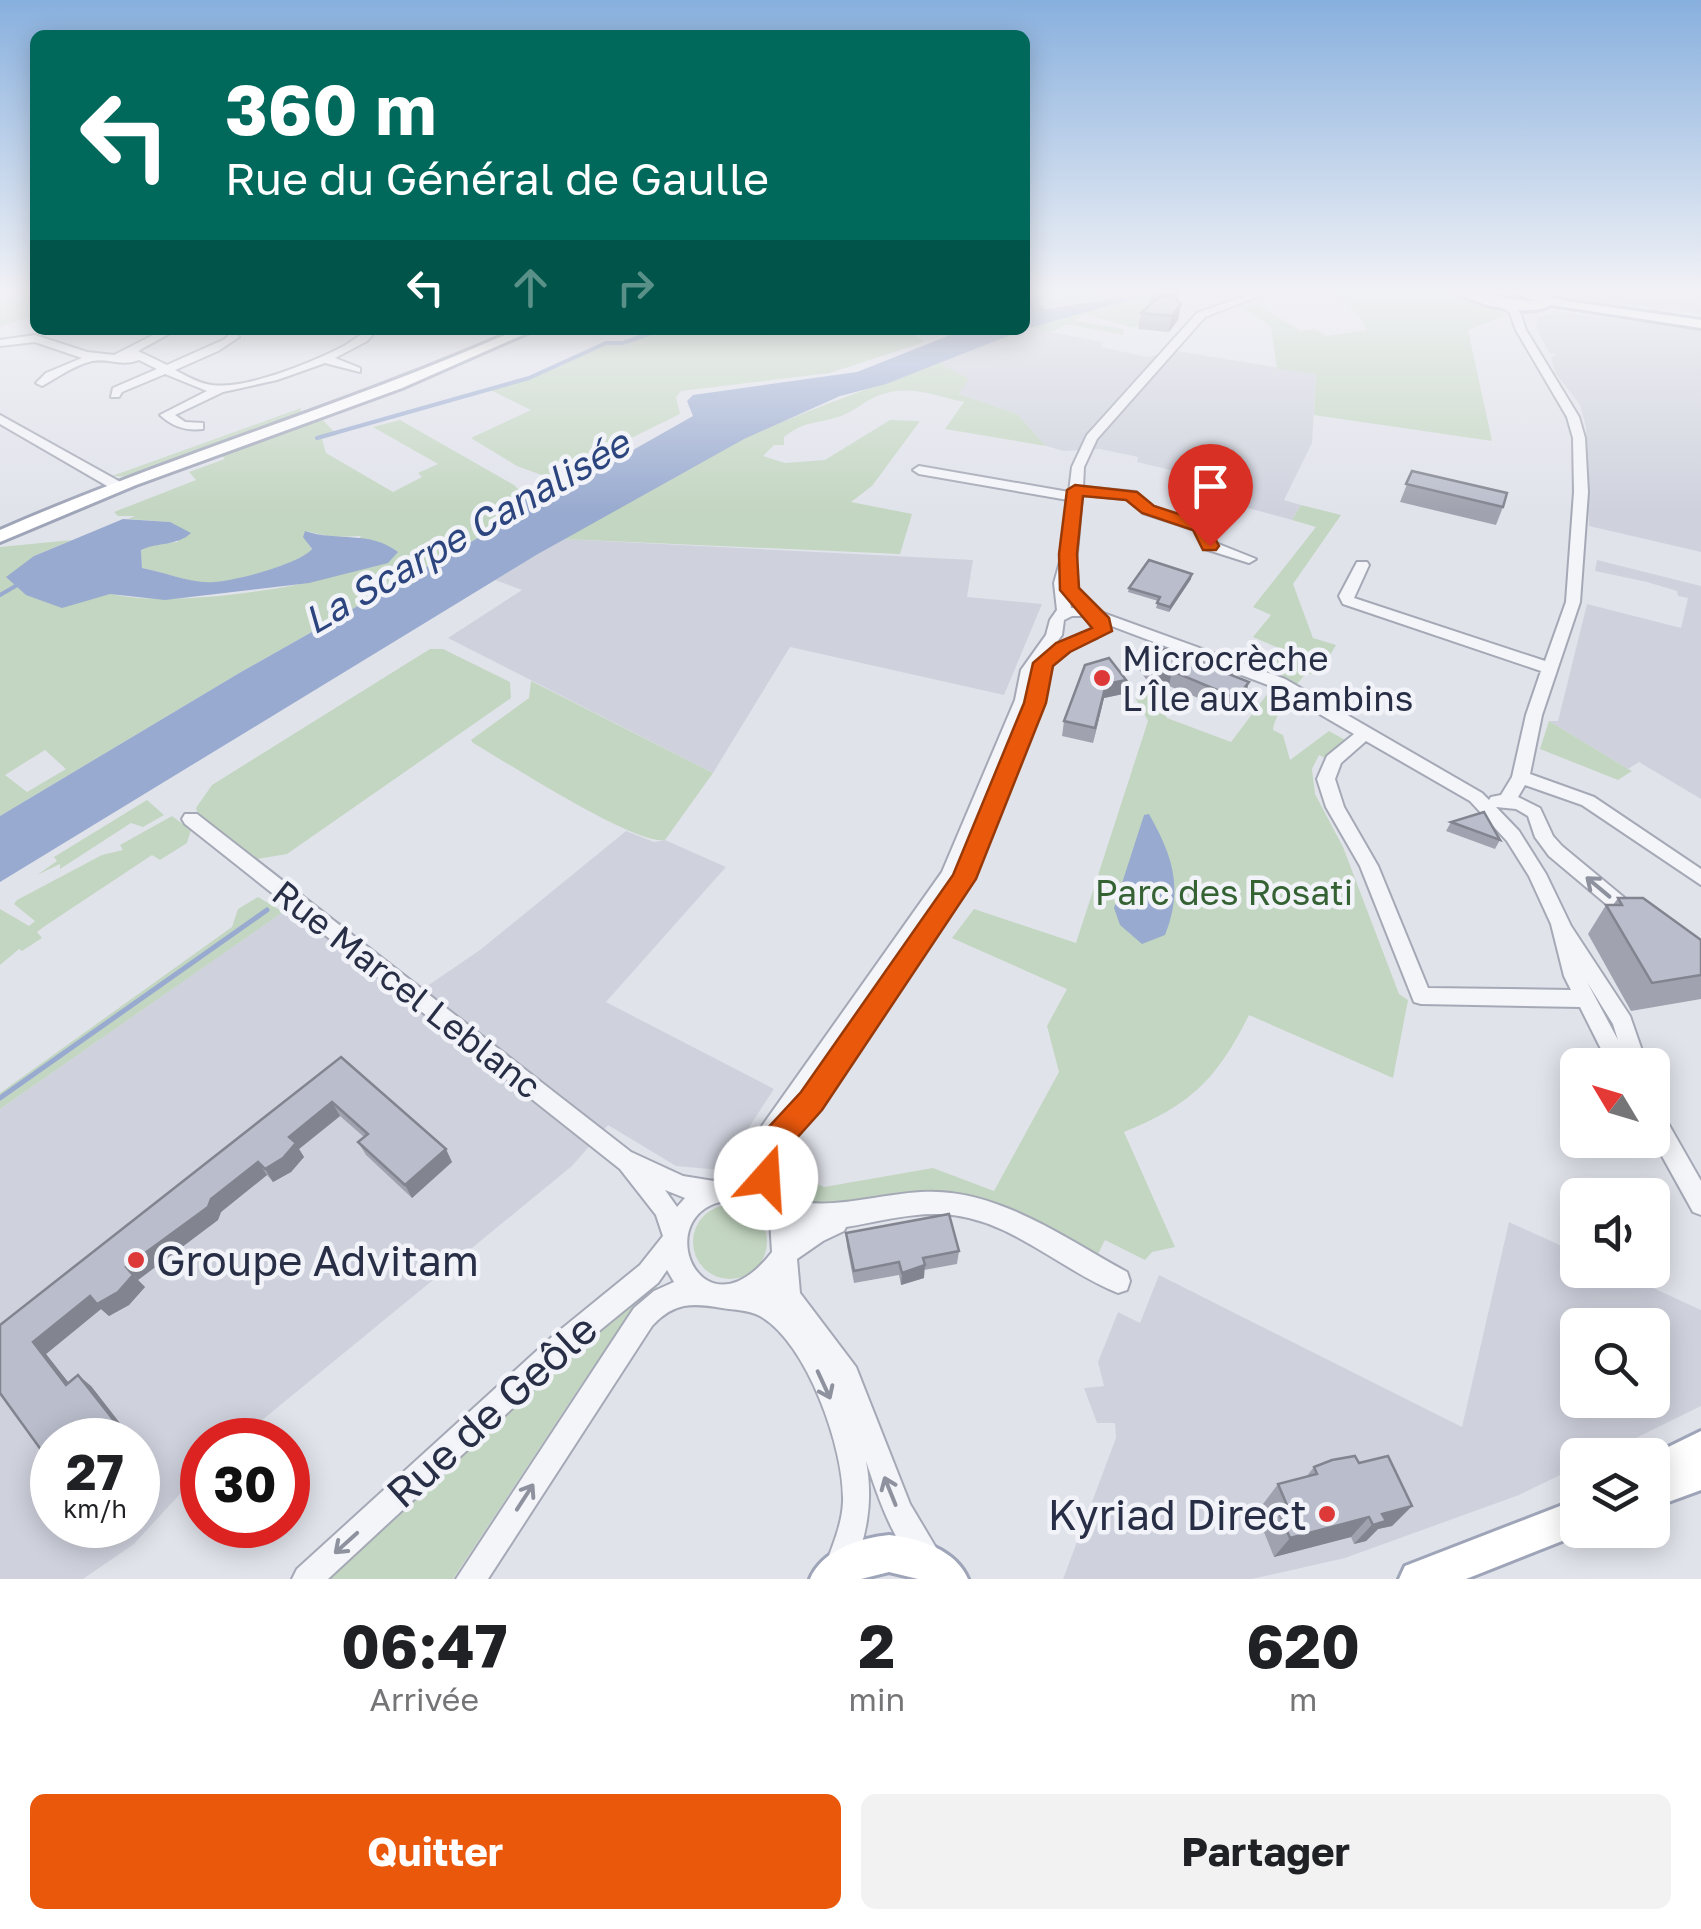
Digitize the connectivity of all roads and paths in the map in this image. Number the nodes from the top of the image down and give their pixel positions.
1 (75, 365) edge
2 (162, 365) edge
3 (173, 365) edge
4 (304, 365) edge
5 (338, 365) edge
6 (451, 365) edge
7 (1155, 365) edge
8 (1545, 365) edge
9 (167, 367) junction
10 (356, 370) dead end
11 (42, 383) dead end
12 (220, 390) junction
13 (115, 395) dead end
14 (0, 419) edge
15 (199, 426) dead end
16 (919, 470) dead end
17 (120, 487) junction
18 (1075, 493) junction
19 (0, 537) edge
20 (1068, 554) junction
21 (1248, 559) dead end
22 (1362, 565) dead end
23 (1095, 616) junction
24 (1058, 621) junction
25 (1148, 636) junction
26 (1093, 637) junction
27 (1549, 668) junction
28 (1364, 733) junction
29 (1521, 776) junction
30 (1500, 811) junction
31 (192, 819) dead end
32 (1535, 822) junction
33 (1537, 874) junction
34 (1701, 878) edge
35 (1561, 924) junction
36 (1649, 928) edge
37 (1585, 999) junction
38 (1611, 1048) edge
39 (1632, 1048) edge
40 (1670, 1148) edge
41 (623, 1159) junction
42 (717, 1191) junction
43 (1701, 1204) edge
44 (775, 1207) junction
45 (848, 1218) junction
46 (675, 1238) junction
47 (784, 1256) junction
48 (1118, 1281) dead end
49 (705, 1292) junction
50 (736, 1296) junction
51 (1701, 1449) edge
52 (1670, 1465) edge
53 (1701, 1472) edge
54 (1670, 1483) edge
55 (1560, 1524) edge
56 (834, 1574) edge
57 (946, 1576) edge
58 (306, 1579) edge
59 (471, 1579) edge
60 (1418, 1579) edge

1 - 11 street
2 - 9 street
3 - 9 street
4 - 12 street
5 - 10 street
6 - 17 main road
7 - 18 street
8 - 27 street
9 - 12 street
9 - 13 street
12 - 15 street
14 - 17 street
16 - 18 street
17 - 19 main road
18 - 20 street
18 - 21 street
20 - 23 street
20 - 24 street
22 - 27 street
23 - 24 street
23 - 25 street
23 - 26 street
24 - 26 street
24 - 42 street
25 - 26 street
25 - 28 street
26 - 44 street
27 - 29 street
28 - 30 street
28 - 37 street
29 - 30 street
29 - 32 street
29 - 34 street
30 - 32 street
30 - 32 street
30 - 33 street
31 - 41 street, Rue Marcel Leblanc
32 - 33 street
36 -> 32 street
33 - 35 street
35 - 37 street
35 - 39 street
37 - 38 street
40 - 43 street
41 - 42 street, Rue Marcel Leblanc
41 - 46 street, Rue Marcel Leblanc
42 - 44 street
42 - 46 street
44 - 45 street
44 - 47 street
45 - 47 street
45 - 48 street
46 - 49 street
46 -> 58 street, Rue de Geôle
47 - 50 street
57 -> 47 street
49 - 50 street
59 -> 49 street
50 -> 56 street
51 - 52 main road
53 - 54 main road
55 - 60 main road
56 - 57 main road

